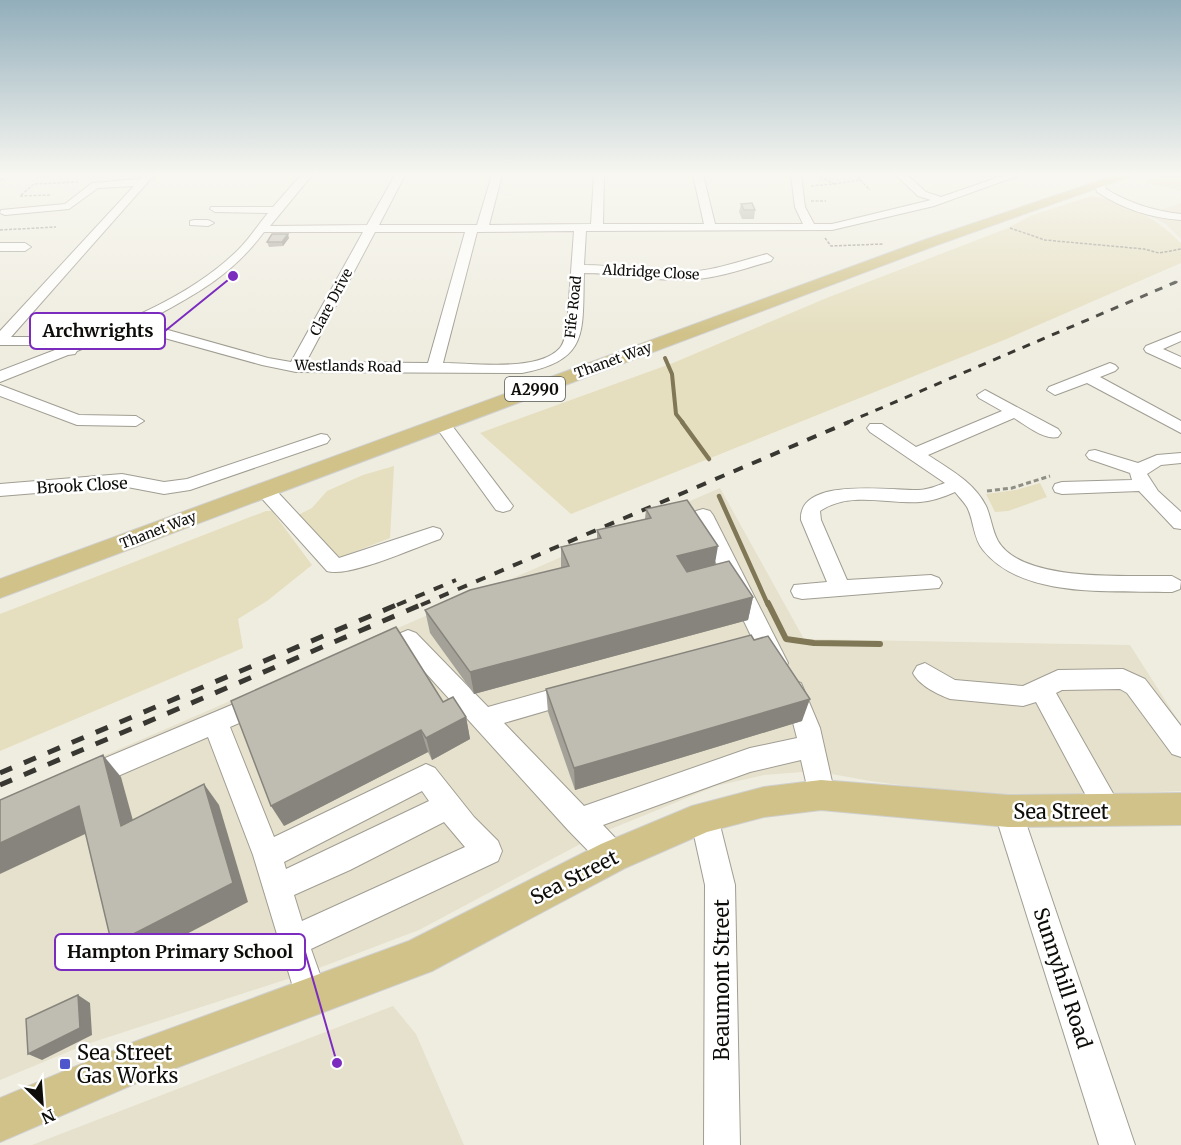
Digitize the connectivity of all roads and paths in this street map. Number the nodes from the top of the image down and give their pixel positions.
1 (29, 228) edge
2 (101, 228) edge
3 (431, 228) edge
4 (477, 228) edge
5 (580, 228) edge
6 (815, 228) edge
7 (971, 228) edge
8 (1015, 228) edge
9 (261, 229) joint
10 (370, 229) junction
11 (0, 230) edge
12 (883, 244) dead end
13 (0, 247) edge
14 (24, 248) dead end
15 (1181, 249) edge
16 (759, 259) dead end
17 (577, 269) junction
18 (131, 324) junction
19 (1181, 336) edge
20 (0, 340) edge
21 (567, 350) joint
22 (70, 351) junction
23 (1181, 363) edge
24 (296, 367) junction
25 (434, 368) junction
26 (1110, 368) dead end
27 (0, 377) edge
28 (1087, 377) junction
29 (0, 390) edge
30 (1055, 390) dead end
31 (985, 395) dead end
32 (1014, 412) junction
33 (136, 421) dead end
34 (441, 423) junction
35 (876, 428) dead end
36 (1181, 428) edge
37 (1052, 433) dead end
38 (322, 440) dead end
39 (915, 454) junction
40 (1095, 456) dead end
41 (1181, 458) edge
42 (1141, 477) junction
43 (959, 484) junction
44 (165, 488) junction
45 (1062, 488) dead end
46 (264, 489) junction
47 (0, 490) edge
48 (150, 502) dead end
49 (503, 506) dead end
50 (703, 515) dead end
51 (1181, 523) edge
52 (433, 534) dead end
53 (931, 584) dead end
54 (1178, 586) edge
55 (840, 588) junction
56 (0, 589) edge
57 (801, 591) dead end
58 (355, 662) edge
59 (926, 673) dead end
60 (595, 687) edge
61 (1042, 690) junction
62 (280, 694) edge
63 (483, 719) junction
64 (215, 722) junction
65 (811, 746) junction
66 (1181, 746) edge
67 (65, 787) edge
68 (822, 795) junction
69 (448, 806) junction
70 (1181, 809) edge
71 (1008, 811) junction
72 (1109, 811) junction
73 (704, 816) junction
74 (578, 820) junction
75 (267, 855) junction
76 (613, 856) junction
77 (278, 887) junction
78 (292, 941) junction
79 (312, 997) junction
80 (0, 1120) edge
81 (722, 1145) edge
82 (1118, 1145) edge

1 - 11 path
2 - 20 street
3 - 10 street
4 - 25 street
5 - 17 street, Fife Road
6 - 12 path
7 - 34 main road, Thanet Way / A2990
8 - 15 path
9 - 10 street
9 - 18 street
10 - 24 street, Clare Drive
13 - 14 street
16 - 17 street, Aldridge Close
17 - 21 street, Fife Road
18 - 22 street
18 - 24 street, Westlands Road
19 - 23 street
20 - 22 street
21 - 25 street, Westlands Road
22 - 27 street
24 - 25 street, Westlands Road
26 - 28 street
28 - 30 street
28 - 36 street
29 - 33 street
31 - 32 street
32 - 37 street
32 - 39 street
34 - 46 main road, Thanet Way / A2990
34 - 49 street
35 - 39 street
38 - 44 street, Brook Close
39 - 43 street
40 - 42 street
41 - 42 street
42 - 45 street
42 - 51 street
43 - 54 street
43 - 55 street
44 - 47 street, Brook Close
44 - 48 street, Brook Close
46 - 52 street
46 - 56 main road, Thanet Way / A2990
50 - 65 street
53 - 55 street
55 - 57 street
58 - 63 street
59 - 61 street
60 - 63 street
61 - 66 street
61 - 72 street
62 - 64 street
63 - 74 street
64 - 67 street
64 - 75 street
65 - 68 street
65 - 74 street
68 - 71 main road, Sea Street
68 - 73 main road, Sea Street
69 - 75 street
69 - 77 street
69 - 78 street
70 - 72 main road, Sea Street
71 - 72 main road, Sea Street
71 - 82 street, Sunnyhill Road
73 - 76 main road, Sea Street
73 - 81 street, Beaumont Street
74 - 76 street
75 - 77 street
76 - 79 main road, Sea Street
77 - 78 street
78 - 79 street
79 - 80 main road, Sea Street

